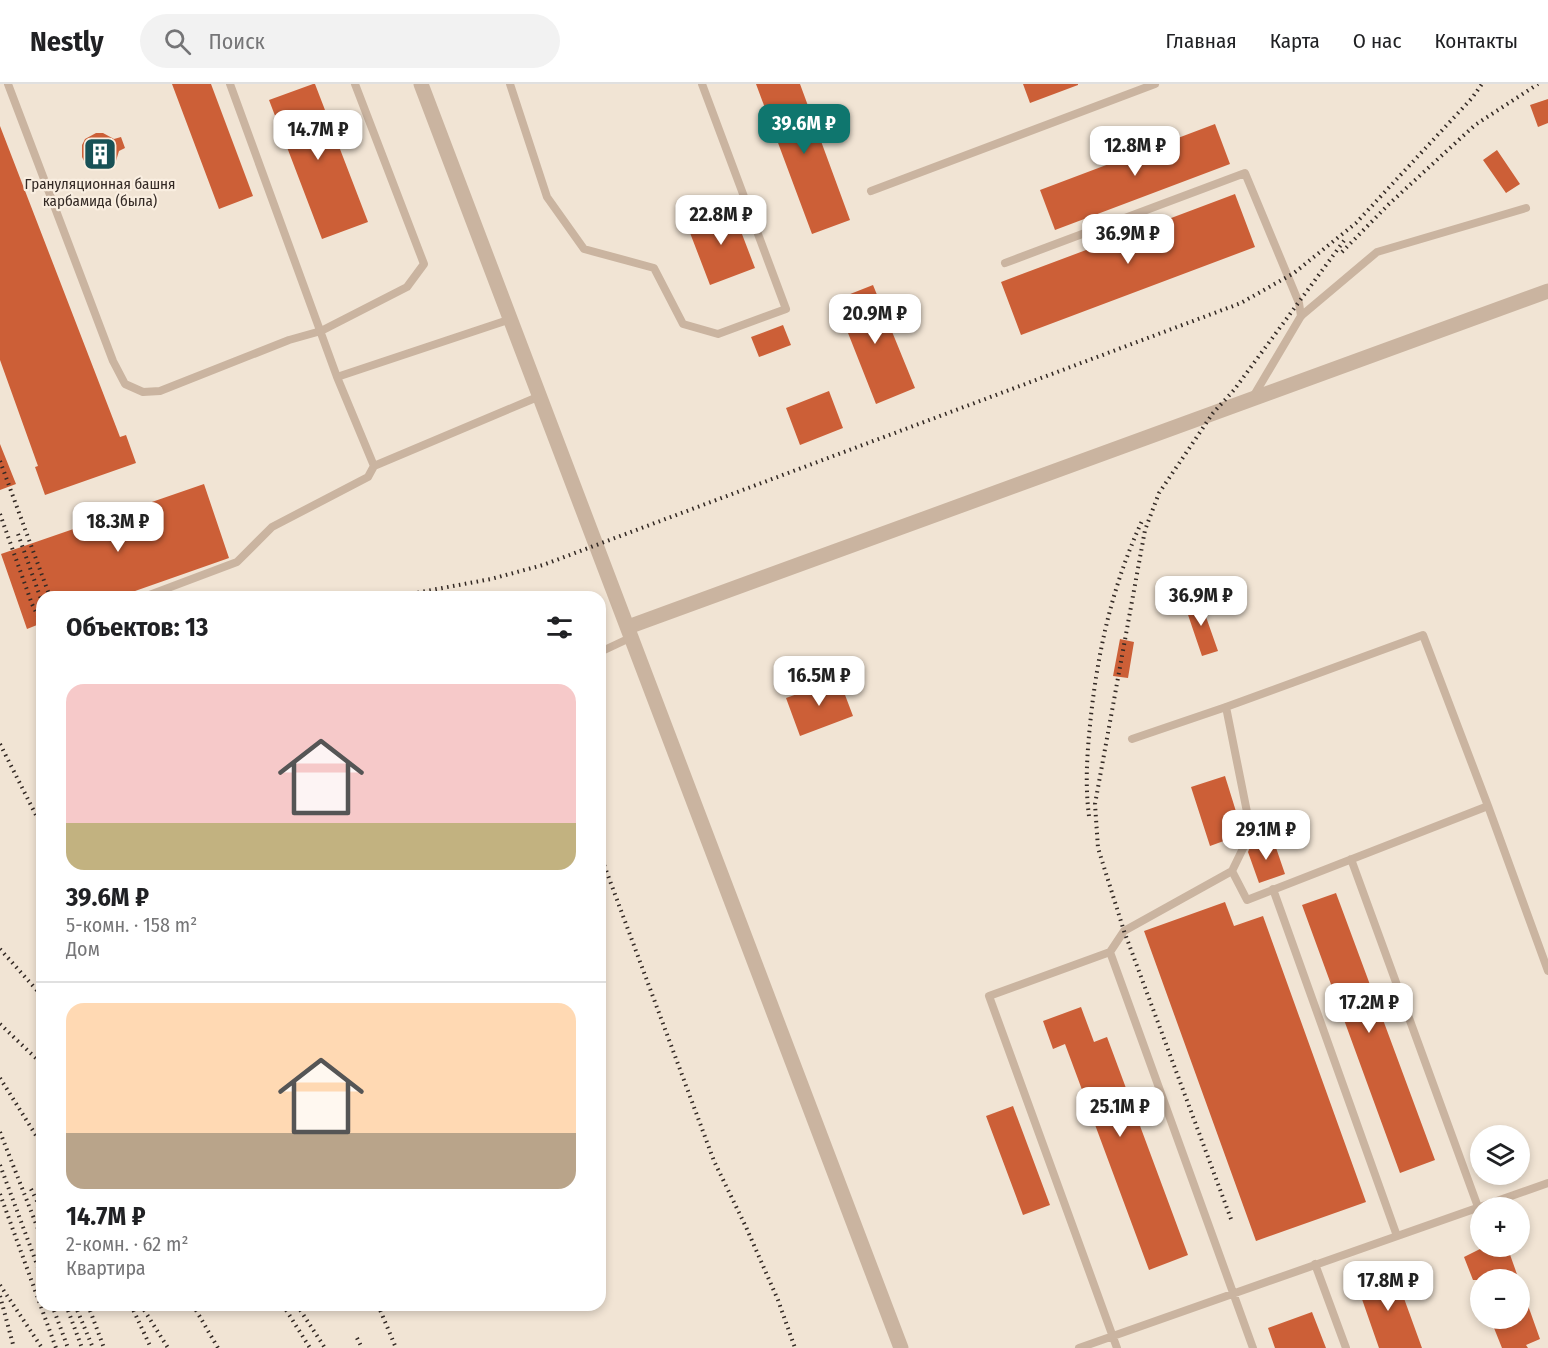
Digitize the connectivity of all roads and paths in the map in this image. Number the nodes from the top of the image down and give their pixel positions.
1 (8, 84) edge
2 (230, 84) edge
3 (355, 84) edge
4 (421, 84) edge
5 (510, 84) edge
6 (702, 84) edge
7 (1155, 84) edge
8 (871, 191) dead end
9 (1526, 208) dead end
10 (1005, 263) dead end
11 (1548, 291) edge
12 (1301, 316) junction
13 (511, 319) junction
14 (321, 331) junction
15 (337, 377) junction
16 (540, 396) junction
17 (1252, 399) junction
18 (374, 466) junction
19 (160, 591) edge
20 (630, 632) junction
21 (606, 648) edge
22 (1226, 707) junction
23 (1132, 739) dead end
24 (1488, 806) junction
25 (1351, 859) junction
26 (1232, 871) junction
27 (1273, 889) junction
28 (1110, 952) junction
29 (1548, 971) edge
30 (1548, 1183) edge
31 (1474, 1197) edge
32 (1507, 1197) edge
33 (1470, 1210) edge
34 (1396, 1236) junction
35 (1315, 1264) junction
36 (1234, 1292) junction
37 (1113, 1336) junction
38 (901, 1348) edge
39 (1079, 1348) edge
40 (1117, 1348) edge
41 (1254, 1348) edge
42 (1346, 1348) edge

1 - 14 lane
2 - 14 lane
3 - 14 lane
4 - 13 street
5 - 6 lane
7 - 8 lane
9 - 12 lane
10 - 12 lane
11 - 17 street
12 - 17 lane
13 - 15 lane
13 - 16 street
14 - 15 lane
15 - 18 lane
16 - 18 lane
16 - 20 street
17 - 20 street
18 - 19 lane
20 - 21 lane
20 - 38 street
22 - 23 lane
22 - 24 lane
22 - 26 lane
24 - 25 lane
24 - 29 lane
25 - 27 lane
25 - 31 lane
26 - 27 lane
26 - 28 lane
27 - 34 lane
28 - 36 lane
28 - 37 lane
30 - 32 lane
33 - 34 lane
34 - 35 lane
35 - 36 lane
35 - 42 lane
36 - 37 lane
36 - 41 lane
37 - 39 lane
37 - 40 lane

